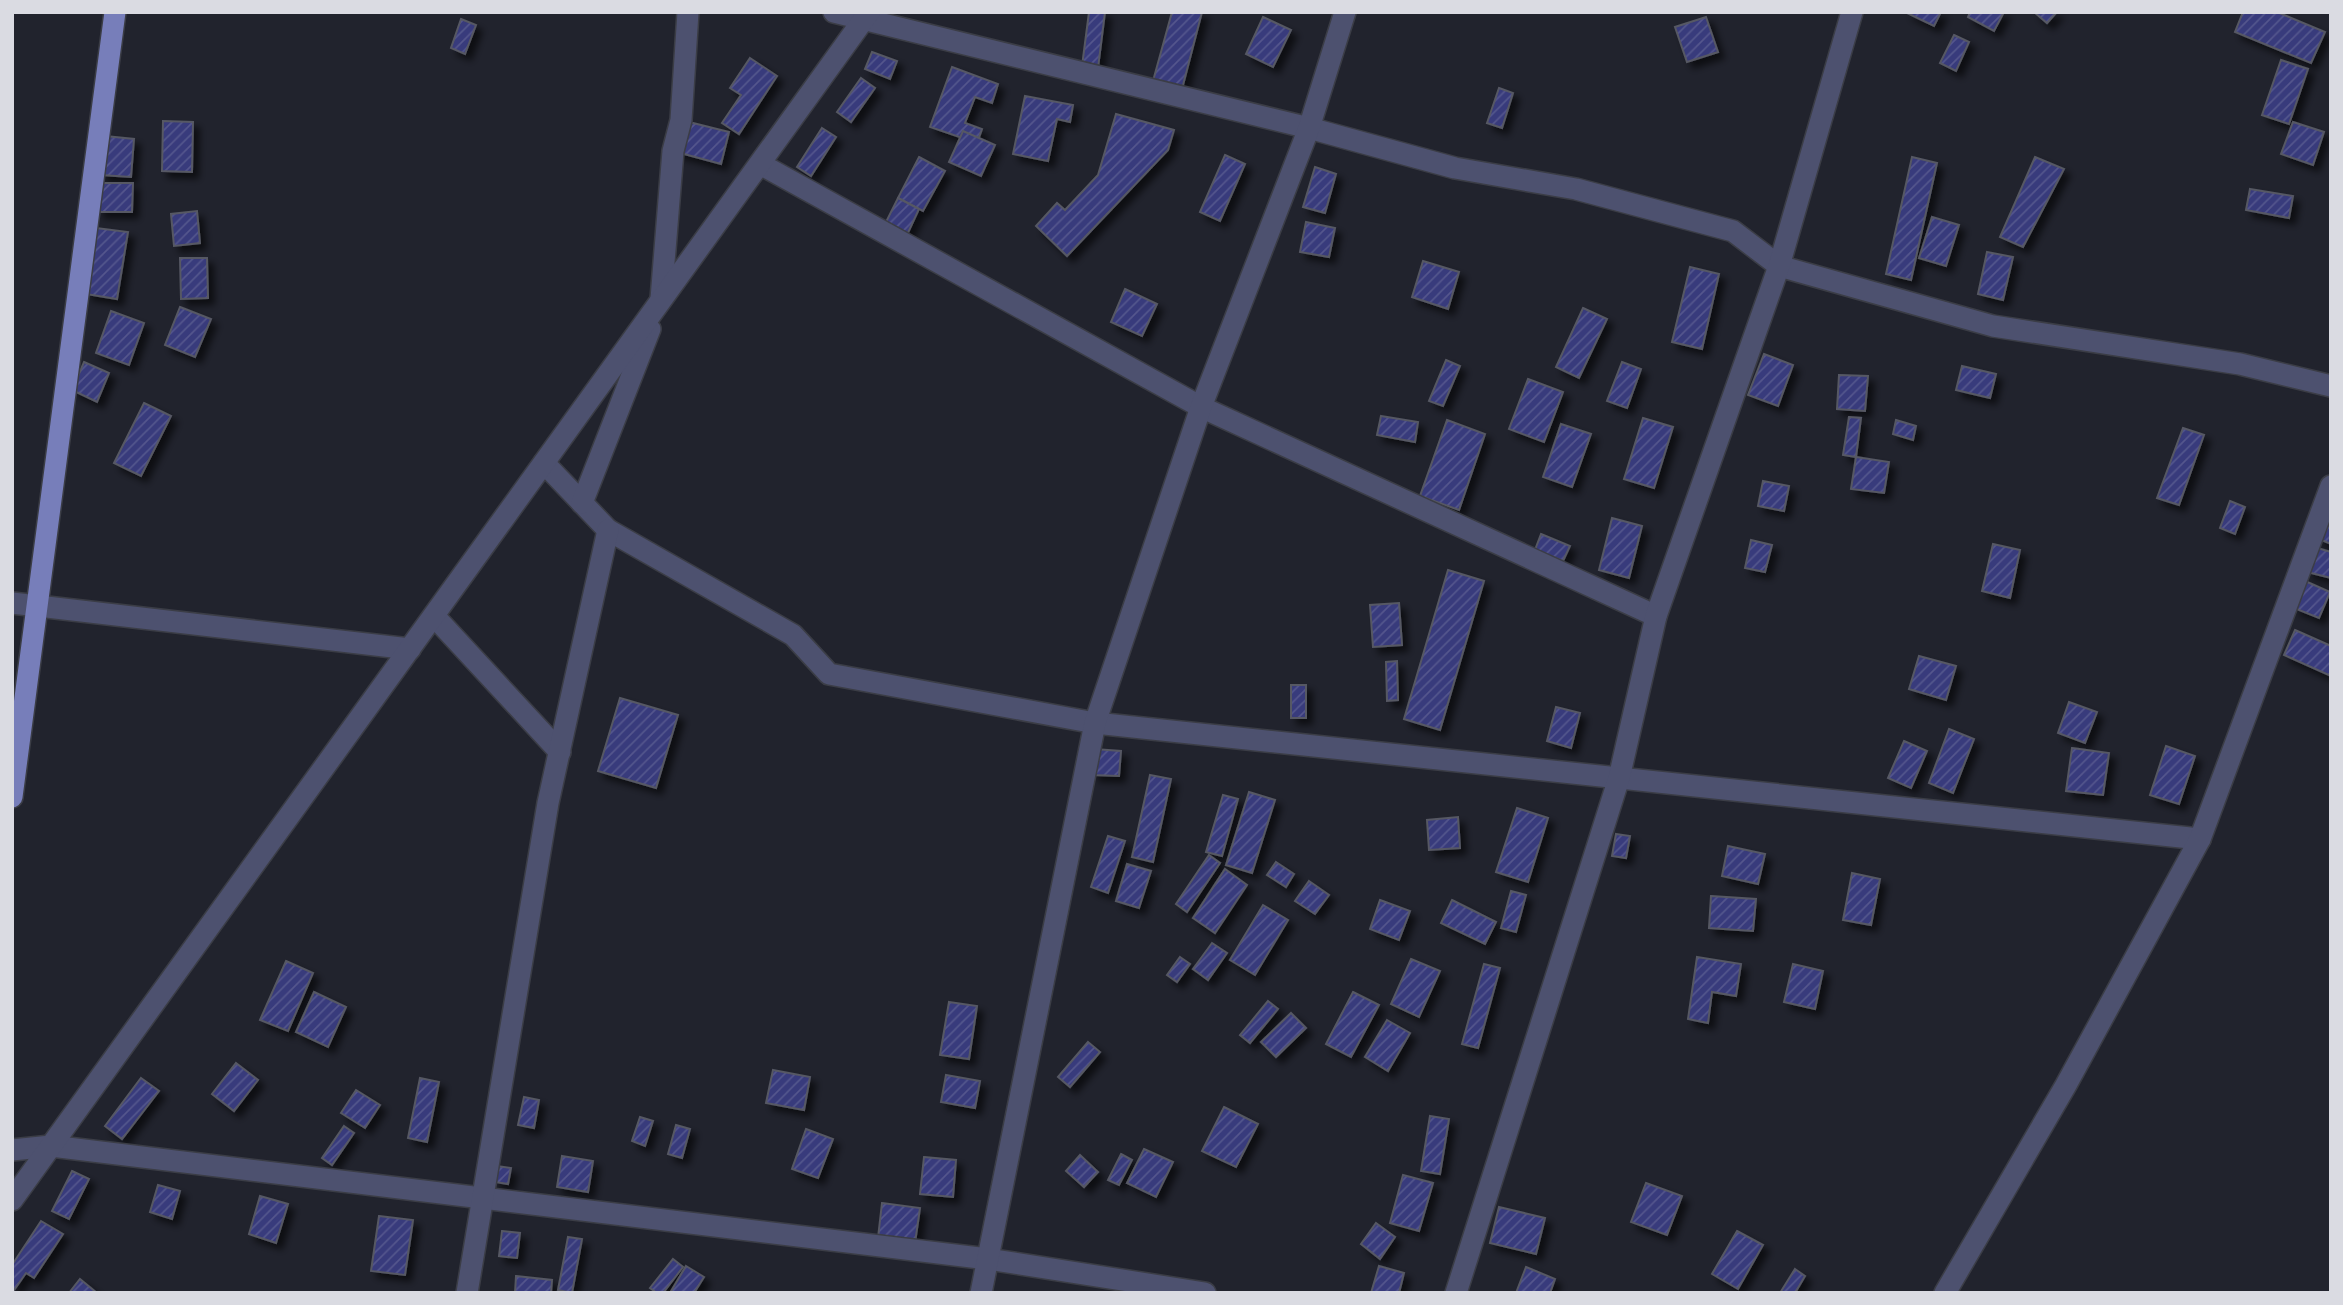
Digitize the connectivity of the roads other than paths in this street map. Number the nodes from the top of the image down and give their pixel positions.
1 (115, 12) edge
2 (688, 12) edge
3 (834, 12) edge
4 (1345, 12) edge
5 (1852, 12) edge
6 (867, 16) edge
7 (1309, 128) junction
8 (760, 164) junction
9 (1779, 266) junction
10 (661, 300) junction
11 (2331, 386) edge
12 (1201, 407) junction
13 (544, 463) junction
14 (2331, 486) edge
15 (582, 503) junction
16 (608, 530) junction
17 (12, 603) edge
18 (37, 605) junction
19 (434, 616) junction
20 (1656, 616) junction
21 (410, 649) junction
22 (1096, 723) junction
23 (560, 752) junction
24 (1619, 778) junction
25 (12, 797) edge
26 (2200, 839) junction
27 (51, 1146) junction
28 (12, 1150) edge
29 (483, 1197) junction
30 (12, 1199) edge
31 (988, 1259) junction
32 (467, 1293) edge
33 (981, 1293) edge
34 (1205, 1293) edge
35 (1456, 1293) edge
36 (1945, 1293) edge

1 - 18 main road
2 - 10 street
3 - 6 street
4 - 7 street
5 - 9 street
6 - 7 street
6 - 8 street
7 - 9 street
7 - 12 street
8 - 10 street
8 - 12 street
9 - 11 street
9 - 20 street
10 - 13 street
10 - 15 street
12 - 20 street
12 - 22 street
13 - 15 street
13 - 19 street
14 - 26 street
15 - 16 street
16 - 22 street
16 - 23 street
17 - 18 street
18 - 21 street
18 - 25 main road
19 - 21 street
19 - 23 street
20 - 24 street
21 - 27 street
22 - 24 street
22 - 31 street
23 - 29 street
24 - 26 street
24 - 35 street
26 - 36 street
27 - 28 street
27 - 29 street
27 - 30 street
29 - 31 street
29 - 32 street
31 - 33 street
31 - 34 street

